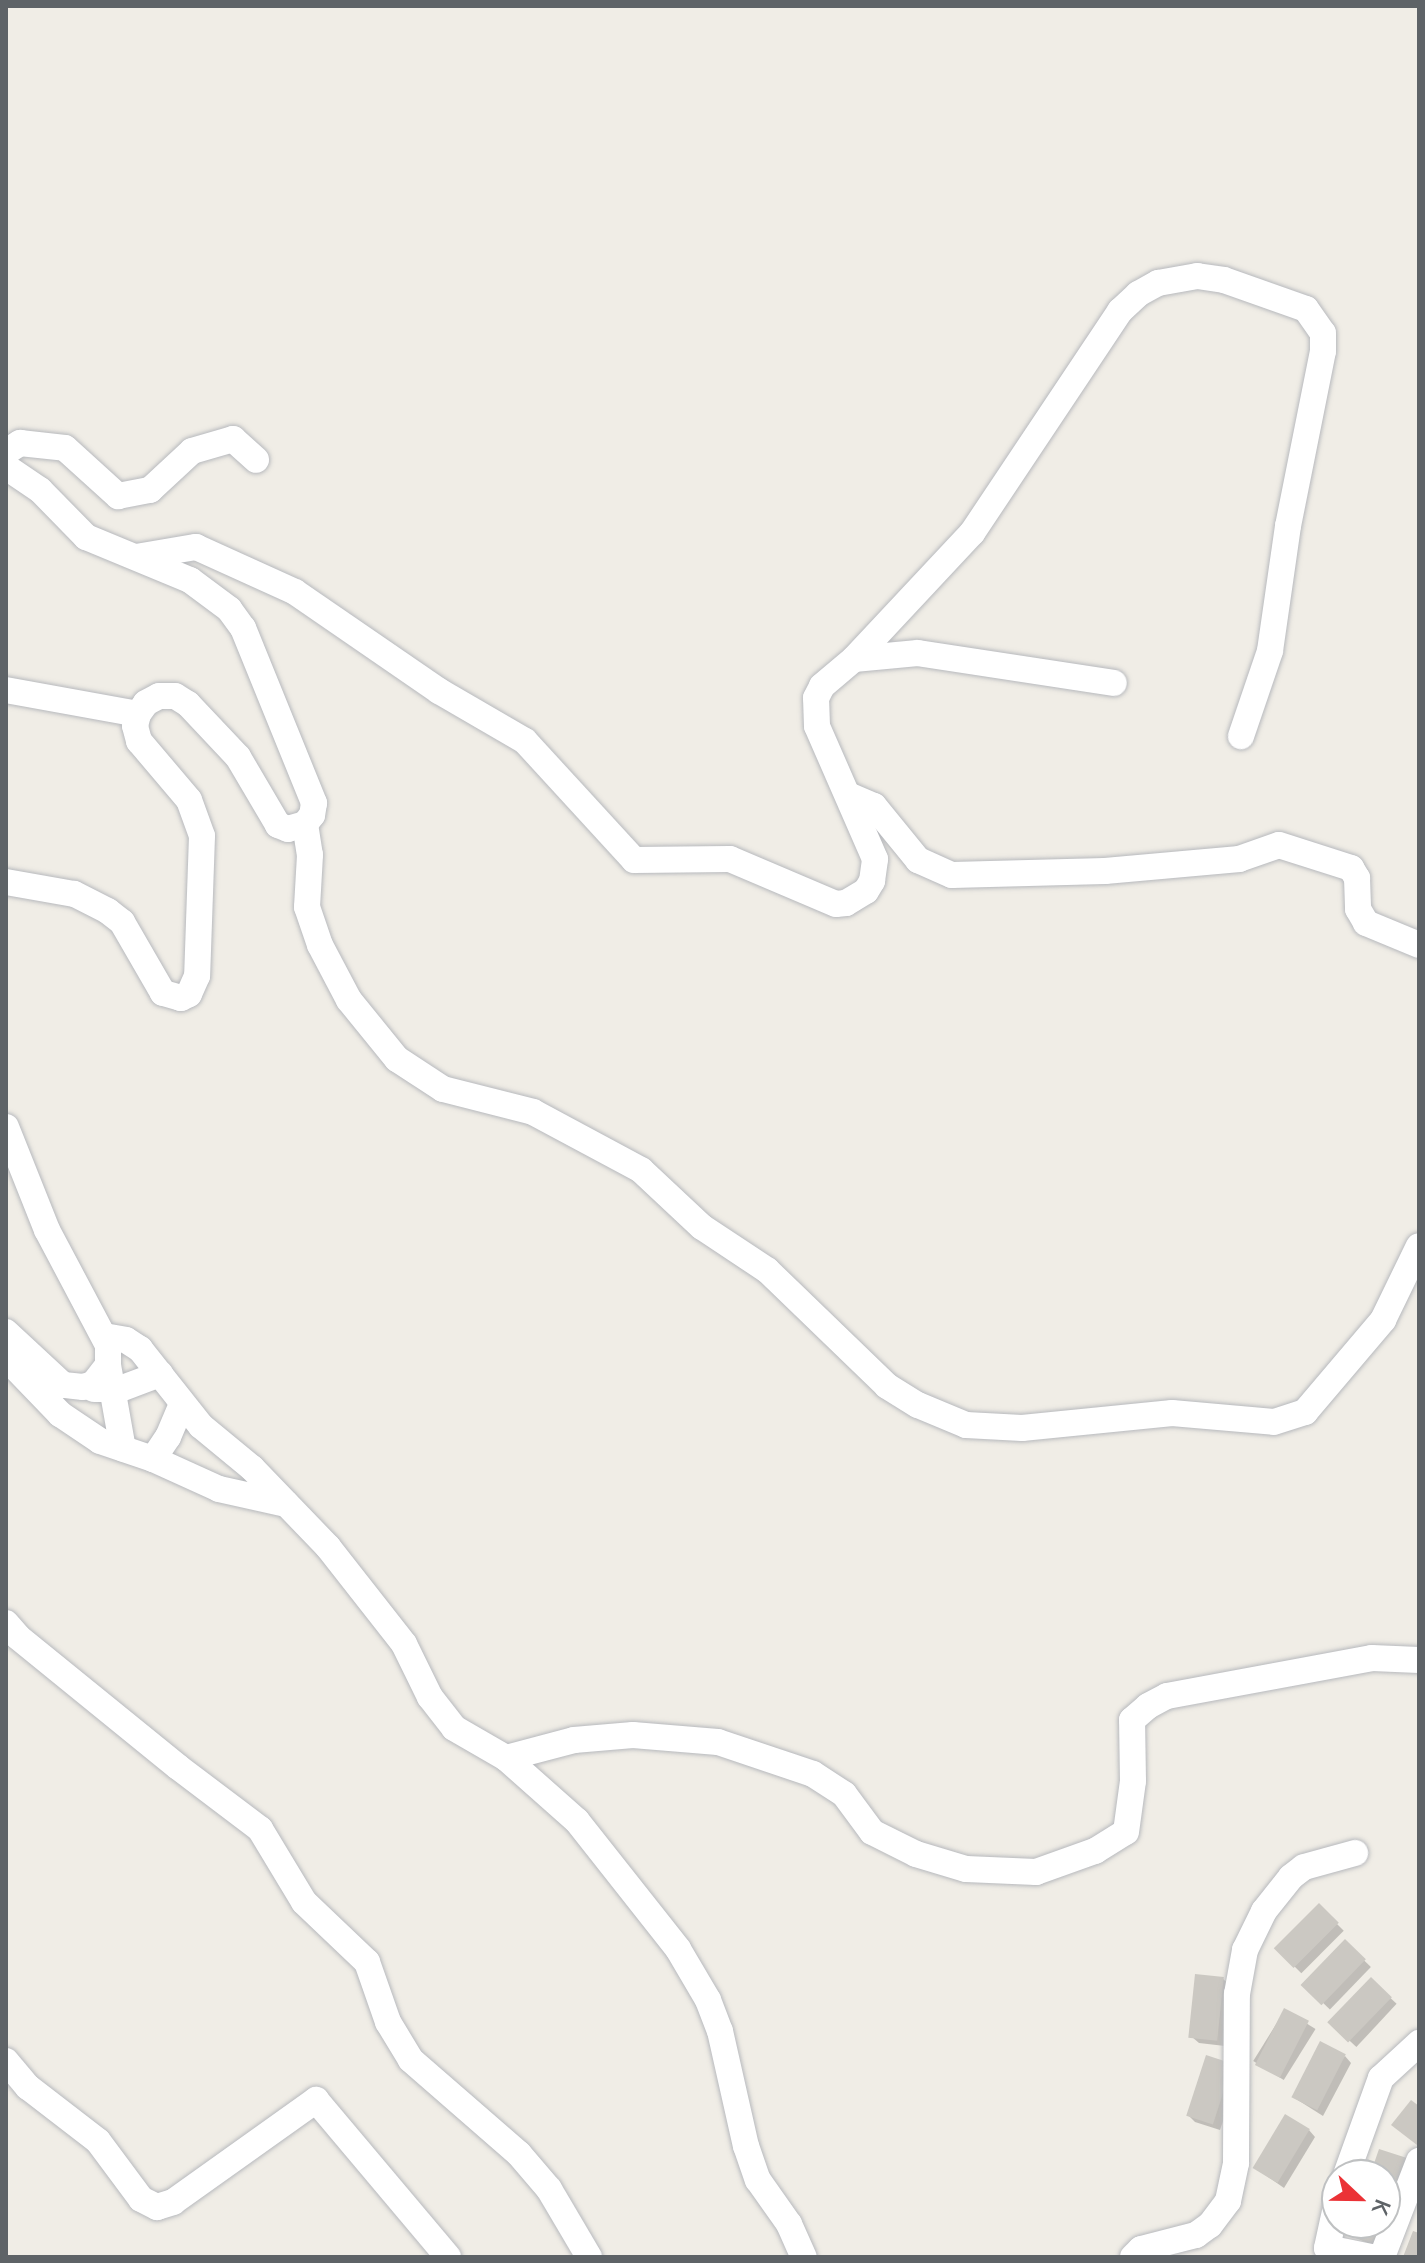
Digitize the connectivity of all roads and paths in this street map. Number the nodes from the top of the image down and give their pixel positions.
1 (6, 452) edge
2 (256, 460) dead end
3 (6, 467) edge
4 (136, 557) junction
5 (854, 659) junction
6 (1114, 683) dead end
7 (6, 690) edge
8 (138, 714) junction
9 (1241, 736) dead end
10 (848, 795) junction
11 (305, 824) junction
12 (6, 882) edge
13 (1419, 945) edge
14 (6, 1127) edge
15 (1419, 1246) edge
16 (6, 1332) edge
17 (104, 1336) junction
18 (6, 1358) edge
19 (160, 1374) junction
20 (110, 1378) junction
21 (182, 1404) junction
22 (123, 1449) junction
23 (153, 1459) junction
24 (286, 1504) junction
25 (6, 1623) edge
26 (1419, 1660) edge
27 (506, 1758) junction
28 (1355, 1853) dead end
29 (1419, 2043) edge
30 (6, 2061) edge
31 (1352, 2159) edge
32 (1419, 2161) edge
33 (1321, 2231) edge
34 (1329, 2239) edge
35 (448, 2257) edge
36 (589, 2257) edge
37 (804, 2257) edge
38 (1133, 2257) edge
39 (1307, 2257) edge
40 (1371, 2257) edge
41 (1382, 2257) edge

1 - 2 street
3 - 4 street
4 - 10 street
4 - 11 street
5 - 6 street
5 - 9 street
5 - 10 street
7 - 8 street
8 - 11 street
8 - 12 street
10 - 13 street
11 - 15 street
14 - 17 street
16 - 20 street
17 - 19 street
17 - 20 street
18 - 22 street
19 - 20 street
19 - 21 street
20 - 22 street
21 - 23 street
21 - 24 street
22 - 23 street
23 - 24 street
24 - 27 street
25 - 36 street
26 - 27 street
27 - 37 street
28 - 38 street
29 - 31 street
30 - 35 street
32 - 41 street
33 - 39 street
34 - 40 street

